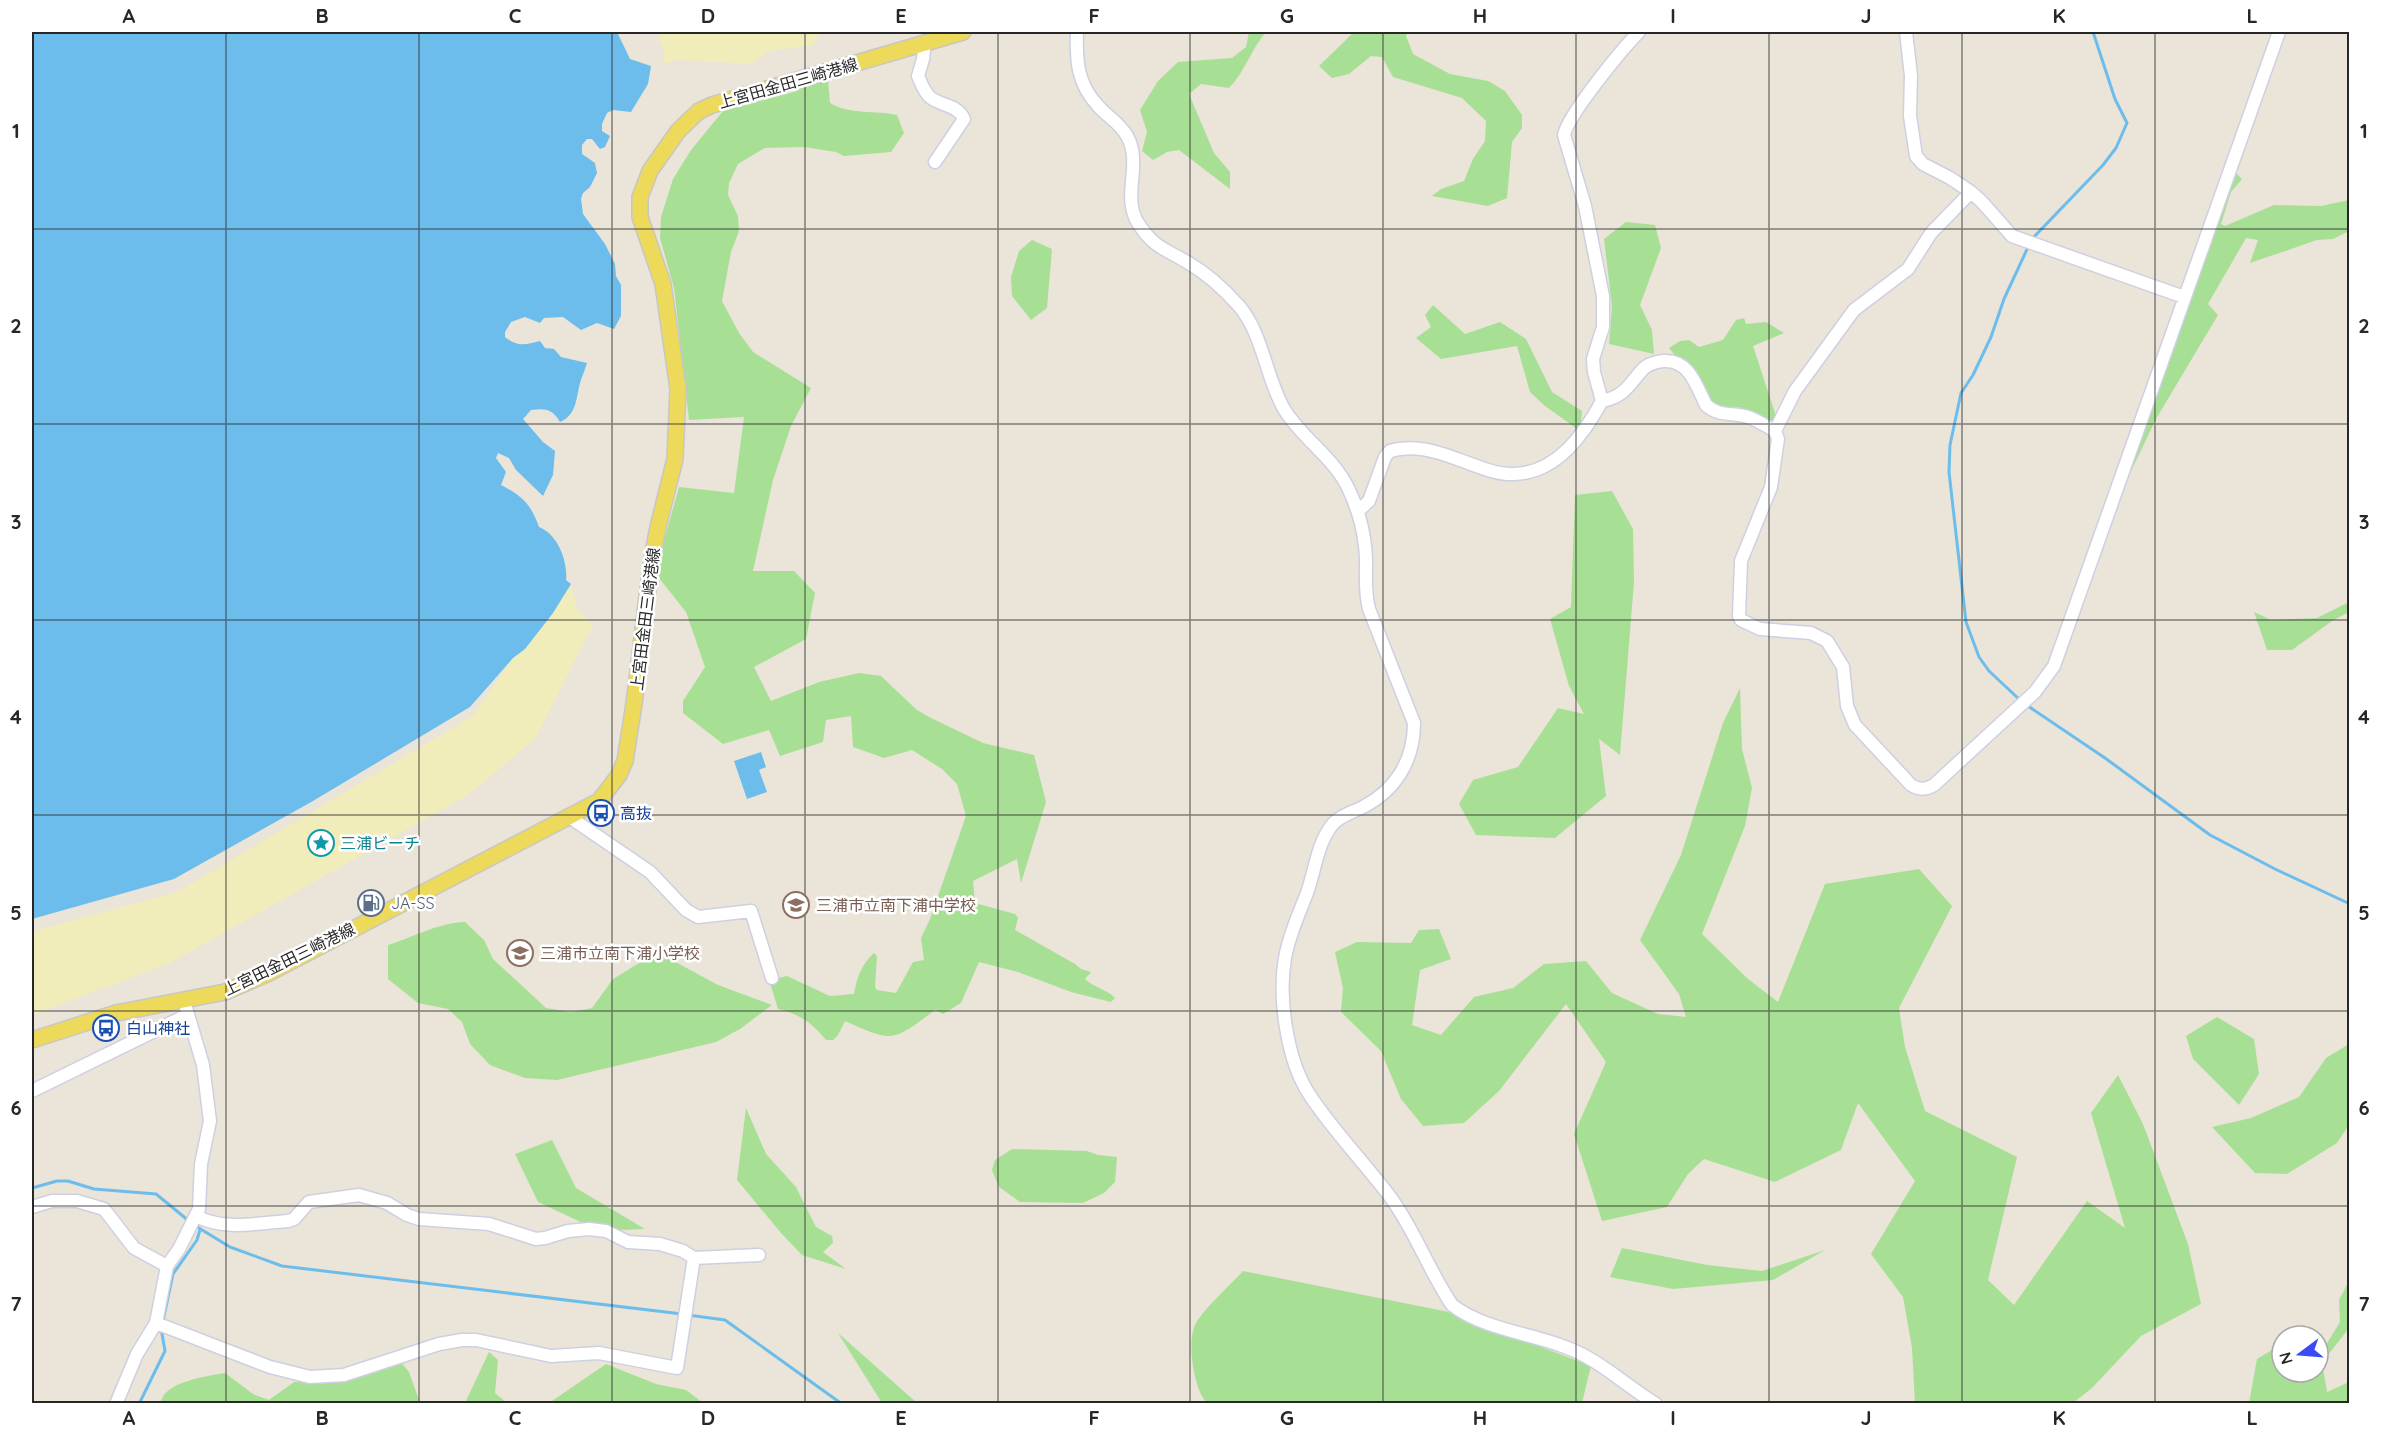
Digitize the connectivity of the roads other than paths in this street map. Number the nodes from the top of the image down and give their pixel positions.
1 (963, 32) edge
2 (1077, 32) edge
3 (1639, 32) edge
4 (1906, 32) edge
5 (2279, 32) edge
6 (926, 42) junction
7 (934, 162) dead end
8 (1971, 192) junction
9 (2184, 297) junction
10 (1602, 401) junction
11 (1775, 431) junction
12 (1358, 511) junction
13 (571, 818) junction
14 (772, 978) dead end
15 (186, 1008) junction
16 (32, 1040) edge
17 (32, 1091) edge
18 (32, 1207) edge
19 (196, 1216) junction
20 (759, 1256) dead end
21 (693, 1258) junction
22 (167, 1266) junction
23 (160, 1324) junction
24 (116, 1404) edge
25 (1656, 1404) edge

1 - 6 main road, 上宮田金田三崎港線
2 - 12 street
3 - 10 street
4 - 8 street
5 - 9 street
6 - 7 street
6 - 13 main road, 上宮田金田三崎港線
8 - 9 street
8 - 11 street
9 - 11 street
10 - 11 street
10 - 12 street
12 - 25 street
13 - 14 street
13 - 15 main road, 上宮田金田三崎港線
15 - 16 main road, 上宮田金田三崎港線
15 - 17 street
15 - 19 street
18 - 22 street
19 - 21 street
19 - 22 street
20 - 21 street
21 - 23 street
22 - 23 street
23 - 24 street

